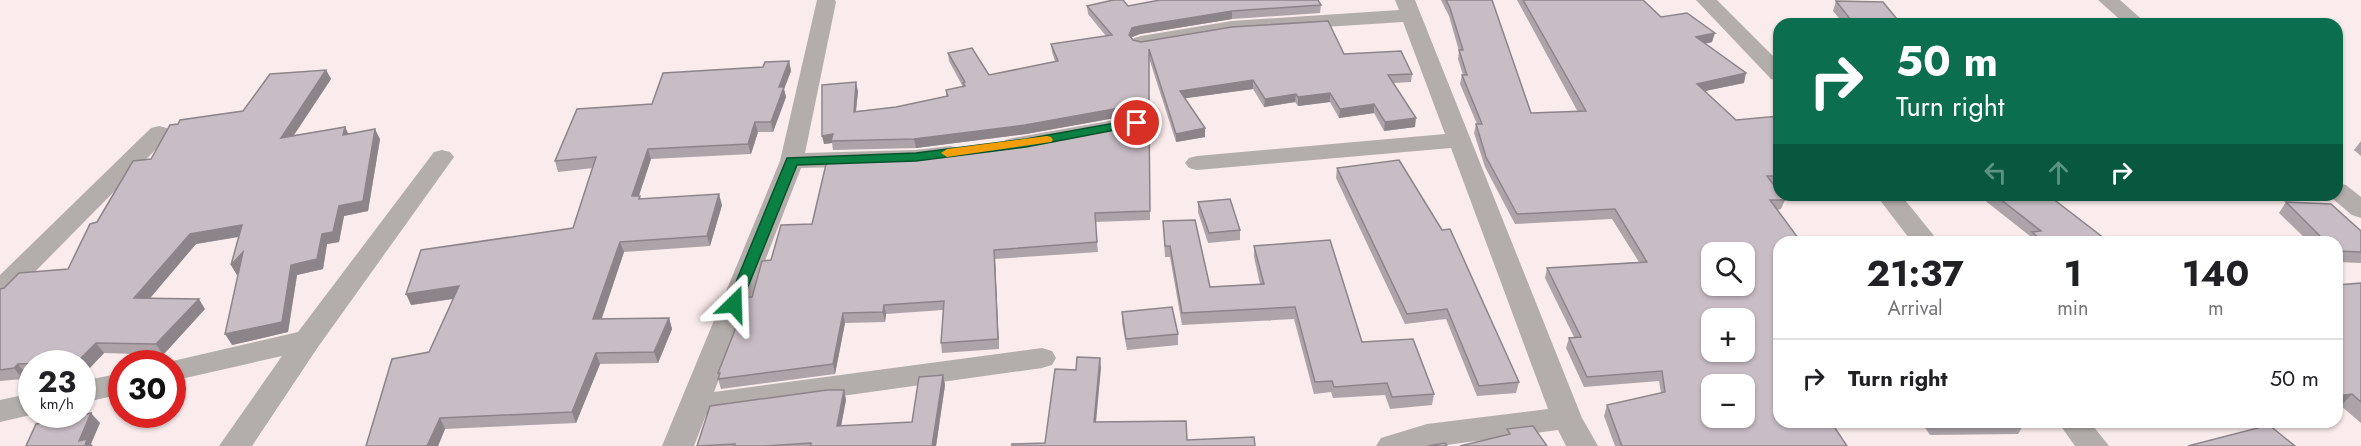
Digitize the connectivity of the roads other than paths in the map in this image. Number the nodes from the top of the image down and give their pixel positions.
1 (1706, 0) edge
2 (2108, 0) edge
3 (826, 2) dead end
4 (1408, 8) edge
5 (2130, 18) edge
6 (1141, 42) edge
7 (1773, 68) edge
8 (1137, 123) edge
9 (159, 133) dead end
10 (1460, 140) junction
11 (442, 157) dead end
12 (792, 161) junction
13 (1197, 163) dead end
14 (2343, 195) edge
15 (1893, 201) edge
16 (2361, 210) edge
17 (1921, 236) edge
18 (0, 291) edge
19 (308, 340) junction
20 (1042, 358) dead end
21 (186, 368) edge
22 (693, 406) junction
23 (18, 407) edge
24 (0, 411) edge
25 (1567, 418) junction
26 (2078, 428) edge
27 (235, 446) edge
28 (678, 446) edge
29 (1392, 446) edge
30 (1582, 446) edge
31 (2093, 446) edge

1 - 7 street
2 - 5 street
3 - 12 street
4 - 6 street
4 - 10 street
8 - 12 street
9 - 18 street
10 - 13 street
10 - 25 street
11 - 19 street
12 - 22 street
14 - 16 street
15 - 17 street
19 - 21 street
19 - 27 street
20 - 22 street
22 - 28 street
23 - 24 street
25 - 29 street
25 - 30 street
26 - 31 street

